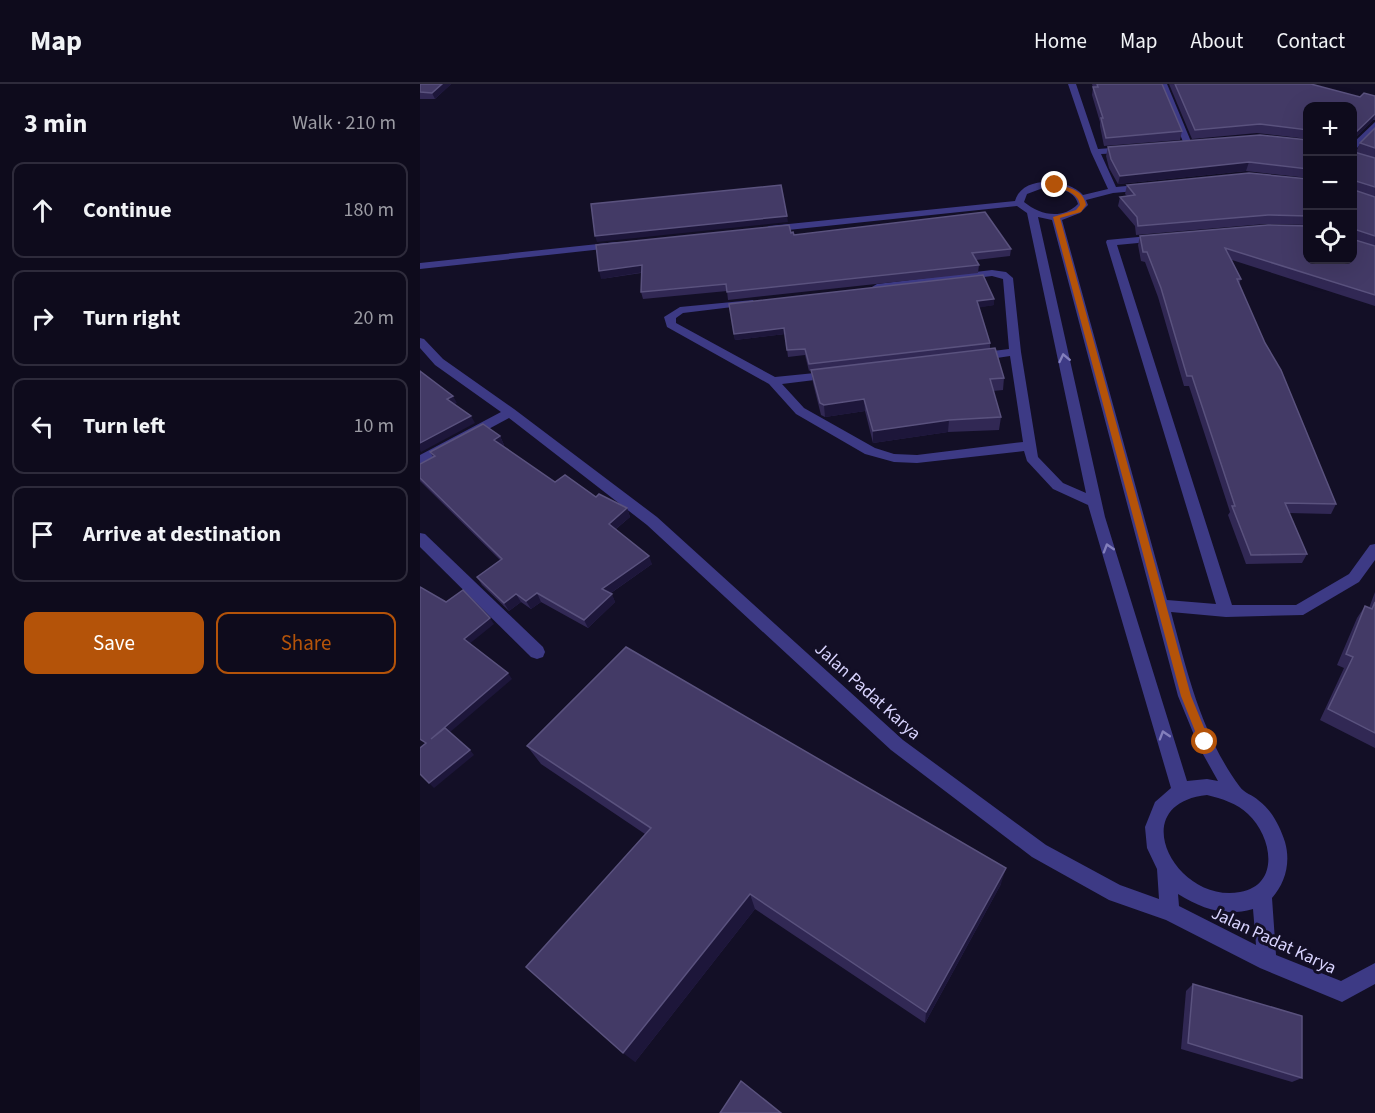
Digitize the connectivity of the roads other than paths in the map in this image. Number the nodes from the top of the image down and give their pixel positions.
1 (1072, 84) edge
2 (1163, 84) edge
3 (1375, 125) edge
4 (1200, 143) edge
5 (1188, 144) junction
6 (1176, 145) edge
7 (1357, 145) edge
8 (1130, 149) edge
9 (1095, 152) junction
10 (1357, 157) edge
11 (1364, 159) edge
12 (1157, 185) edge
13 (1113, 190) junction
14 (1082, 198) junction
15 (1019, 203) junction
16 (1032, 213) junction
17 (1056, 217) junction
18 (753, 231) edge
19 (1170, 237) edge
20 (634, 243) edge
21 (420, 266) edge
22 (864, 289) edge
23 (760, 301) edge
24 (420, 341) edge
25 (1015, 352) junction
26 (969, 358) edge
27 (842, 373) edge
28 (773, 381) junction
29 (510, 412) junction
30 (1029, 446) junction
31 (420, 461) edge
32 (1095, 502) junction
33 (420, 538) edge
34 (1375, 549) edge
35 (1161, 605) junction
36 (1226, 611) junction
37 (537, 651) dead end
38 (1181, 791) junction
39 (1234, 794) junction
40 (1166, 870) junction
41 (1262, 896) junction
42 (1170, 912) junction
43 (1267, 961) junction
44 (1375, 974) edge

1 - 9 street
2 - 5 street
3 - 7 street
4 - 5 street
5 - 6 street
8 - 9 street
9 - 13 street
10 - 11 street
12 - 13 street
13 - 14 street
14 - 15 street
14 - 17 street
15 - 16 street
15 - 18 street
16 - 17 street
32 -> 16 street
17 - 35 street
19 - 36 street
20 - 21 street
22 - 25 street
23 - 28 street
24 - 29 street, Jalan Padat Karya
25 - 26 street
25 - 30 street
27 - 28 street
28 - 30 street
29 - 31 street
29 - 42 street, Jalan Padat Karya
30 - 32 street
38 -> 32 street
33 - 37 street
34 - 36 street
35 - 36 street
35 - 39 street
38 - 39 street
38 - 40 street
39 - 41 street
40 - 41 street
40 - 42 street
41 - 43 street
42 - 43 street, Jalan Padat Karya
43 - 44 street, Jalan Padat Karya

